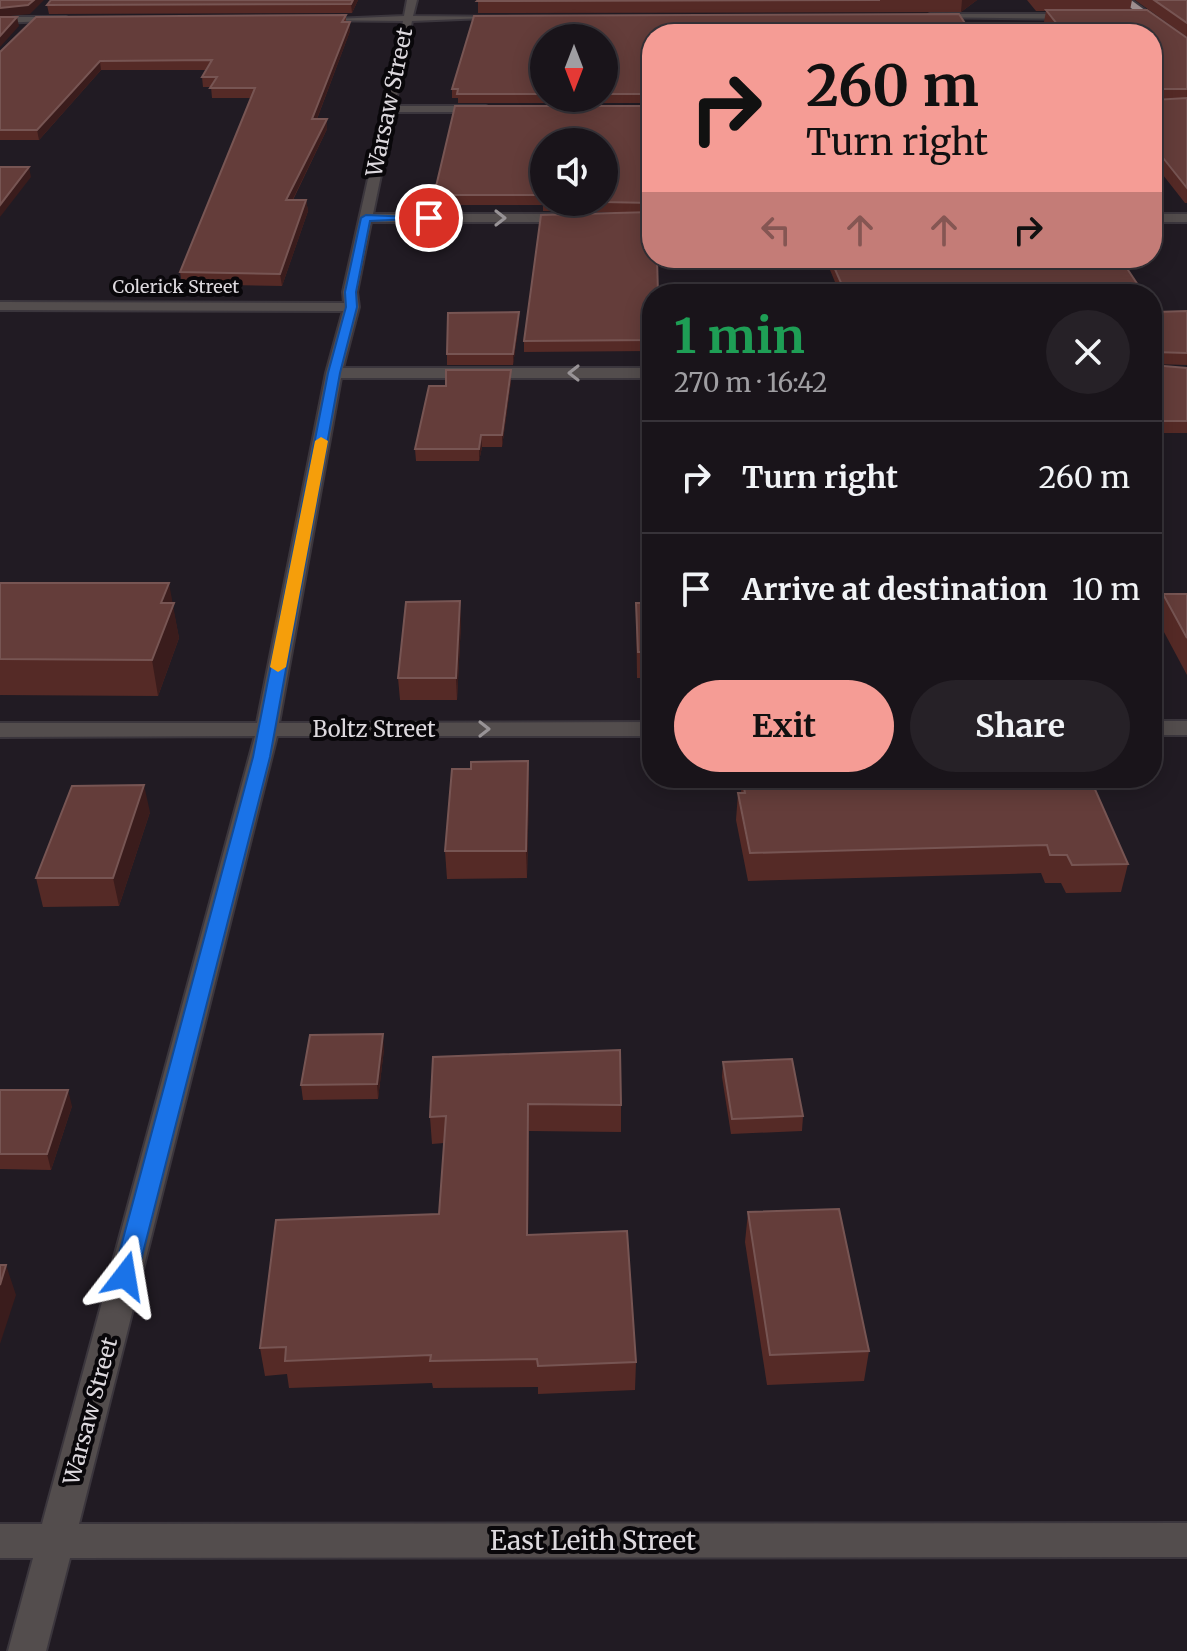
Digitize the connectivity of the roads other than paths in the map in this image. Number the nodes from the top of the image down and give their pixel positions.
1 (412, 0) edge
2 (1125, 0) edge
3 (43, 10) dead end
4 (1084, 16) edge
5 (1129, 16) edge
6 (1144, 16) junction
7 (407, 17) junction
8 (519, 17) edge
9 (917, 17) edge
10 (0, 20) edge
11 (33, 20) junction
12 (81, 20) edge
13 (302, 20) edge
14 (1155, 24) edge
15 (1162, 29) edge
16 (25, 30) edge
17 (1187, 46) edge
18 (388, 109) junction
19 (497, 109) edge
20 (366, 218) junction
21 (588, 218) edge
22 (1162, 218) edge
23 (1187, 218) edge
24 (0, 306) edge
25 (352, 307) junction
26 (334, 373) junction
27 (642, 373) edge
28 (1162, 728) edge
29 (1187, 728) edge
30 (266, 729) junction
31 (642, 729) edge
32 (0, 730) edge
33 (1187, 1540) edge
34 (0, 1541) edge
35 (56, 1542) junction
36 (27, 1651) edge

1 - 7 street, Warsaw Street
2 - 6 highway
3 - 11 street
4 - 9 street
5 - 6 street
6 - 14 highway
7 - 8 street
7 - 13 street
7 - 18 street, Warsaw Street
10 - 11 street
11 - 12 street
11 - 16 street
15 - 17 highway
18 - 19 street
18 - 20 street, Warsaw Street
20 -> 21 street
20 - 25 street, Warsaw Street
22 - 23 street
24 - 25 street, Colerick Street
25 - 26 street, Warsaw Street
27 -> 26 street
26 - 30 street, Warsaw Street
28 - 29 street
30 -> 31 street, Boltz Street
30 - 32 street, Boltz Street
30 - 35 street, Warsaw Street
33 - 35 street, East Leith Street
34 - 35 street, East Leith Street
35 - 36 street, Warsaw Street

